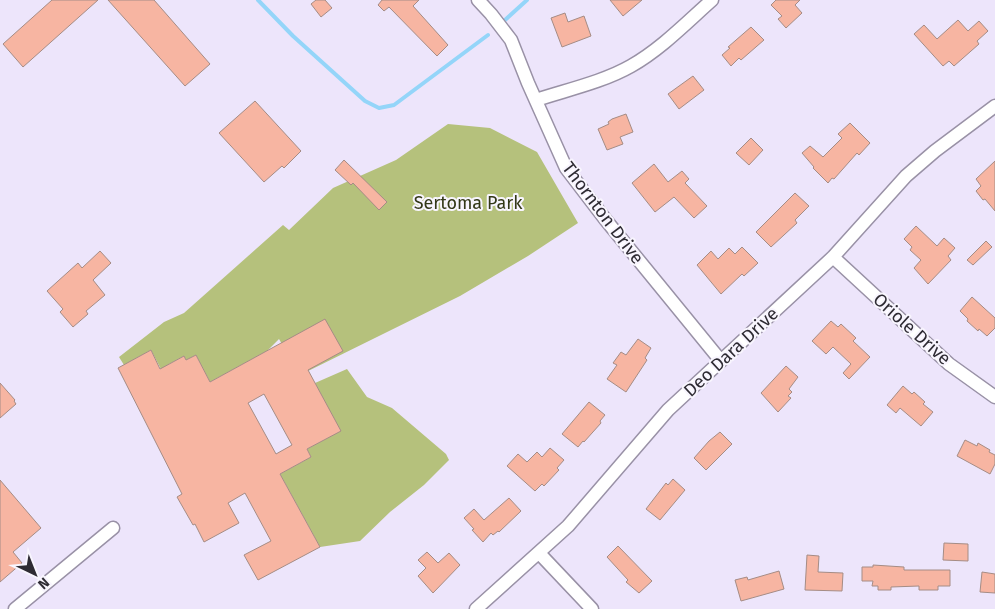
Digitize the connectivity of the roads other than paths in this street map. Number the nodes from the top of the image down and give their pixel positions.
1 (478, 0) edge
2 (712, 0) edge
3 (536, 100) junction
4 (995, 106) edge
5 (833, 257) junction
6 (721, 361) junction
7 (995, 397) edge
8 (113, 528) dead end
9 (539, 554) junction
10 (15, 609) edge
11 (476, 609) edge
12 (592, 609) edge

1 - 3 street, Thornton Drive
2 - 3 street
3 - 6 street, Thornton Drive
4 - 5 street, Deo Dara Drive
5 - 6 street, Deo Dara Drive
5 - 7 street, Oriole Drive
6 - 9 street, Deo Dara Drive
8 - 10 street
9 - 11 street, Deo Dara Drive
9 - 12 street

